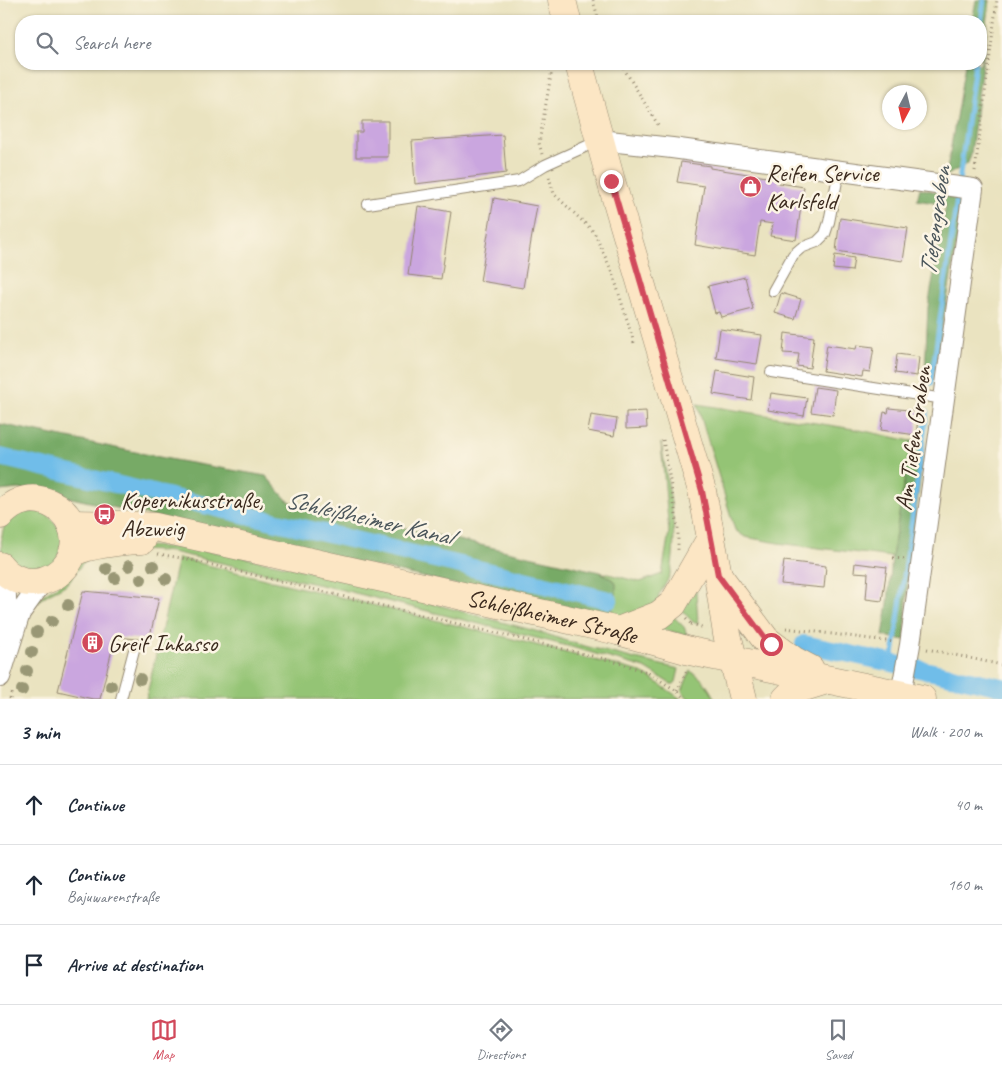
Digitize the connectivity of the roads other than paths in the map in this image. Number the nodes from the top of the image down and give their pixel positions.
1 (562, 0) edge
2 (566, 15) edge
3 (581, 70) edge
4 (600, 140) junction
5 (839, 171) junction
6 (368, 204) dead end
7 (773, 291) dead end
8 (772, 372) dead end
9 (944, 399) junction
10 (3, 508) edge
11 (71, 524) junction
12 (183, 533) junction
13 (711, 538) junction
14 (73, 552) junction
15 (1, 568) edge
16 (718, 575) junction
17 (43, 581) junction
18 (618, 631) junction
19 (134, 650) dead end
20 (733, 660) junction
21 (0, 664) edge
22 (0, 677) edge
23 (829, 680) junction
24 (911, 697) edge
25 (121, 699) edge
26 (743, 699) edge
27 (786, 699) edge

1 - 2 main road
3 - 4 main road
4 - 5 street
4 - 6 lane
4 - 13 main road
5 - 7 lane
5 - 9 street, Am Tiefen Graben
8 - 9 lane
9 - 24 street, Am Tiefen Graben
10 - 11 main road
11 - 12 main road, Schleißheimer Straße
11 - 14 main road
12 - 14 main road, Schleißheimer Straße
12 - 18 main road, Schleißheimer Straße
13 - 16 main road
13 - 18 main road
14 - 17 main road
15 - 17 main road
15 - 21 street
16 - 20 main road
16 - 23 main road
17 - 22 street
18 - 20 main road, Schleißheimer Straße
19 - 25 lane
20 - 23 main road, Schleißheimer Straße
20 - 26 main road
23 - 24 main road, Schleißheimer Straße
23 - 27 main road

